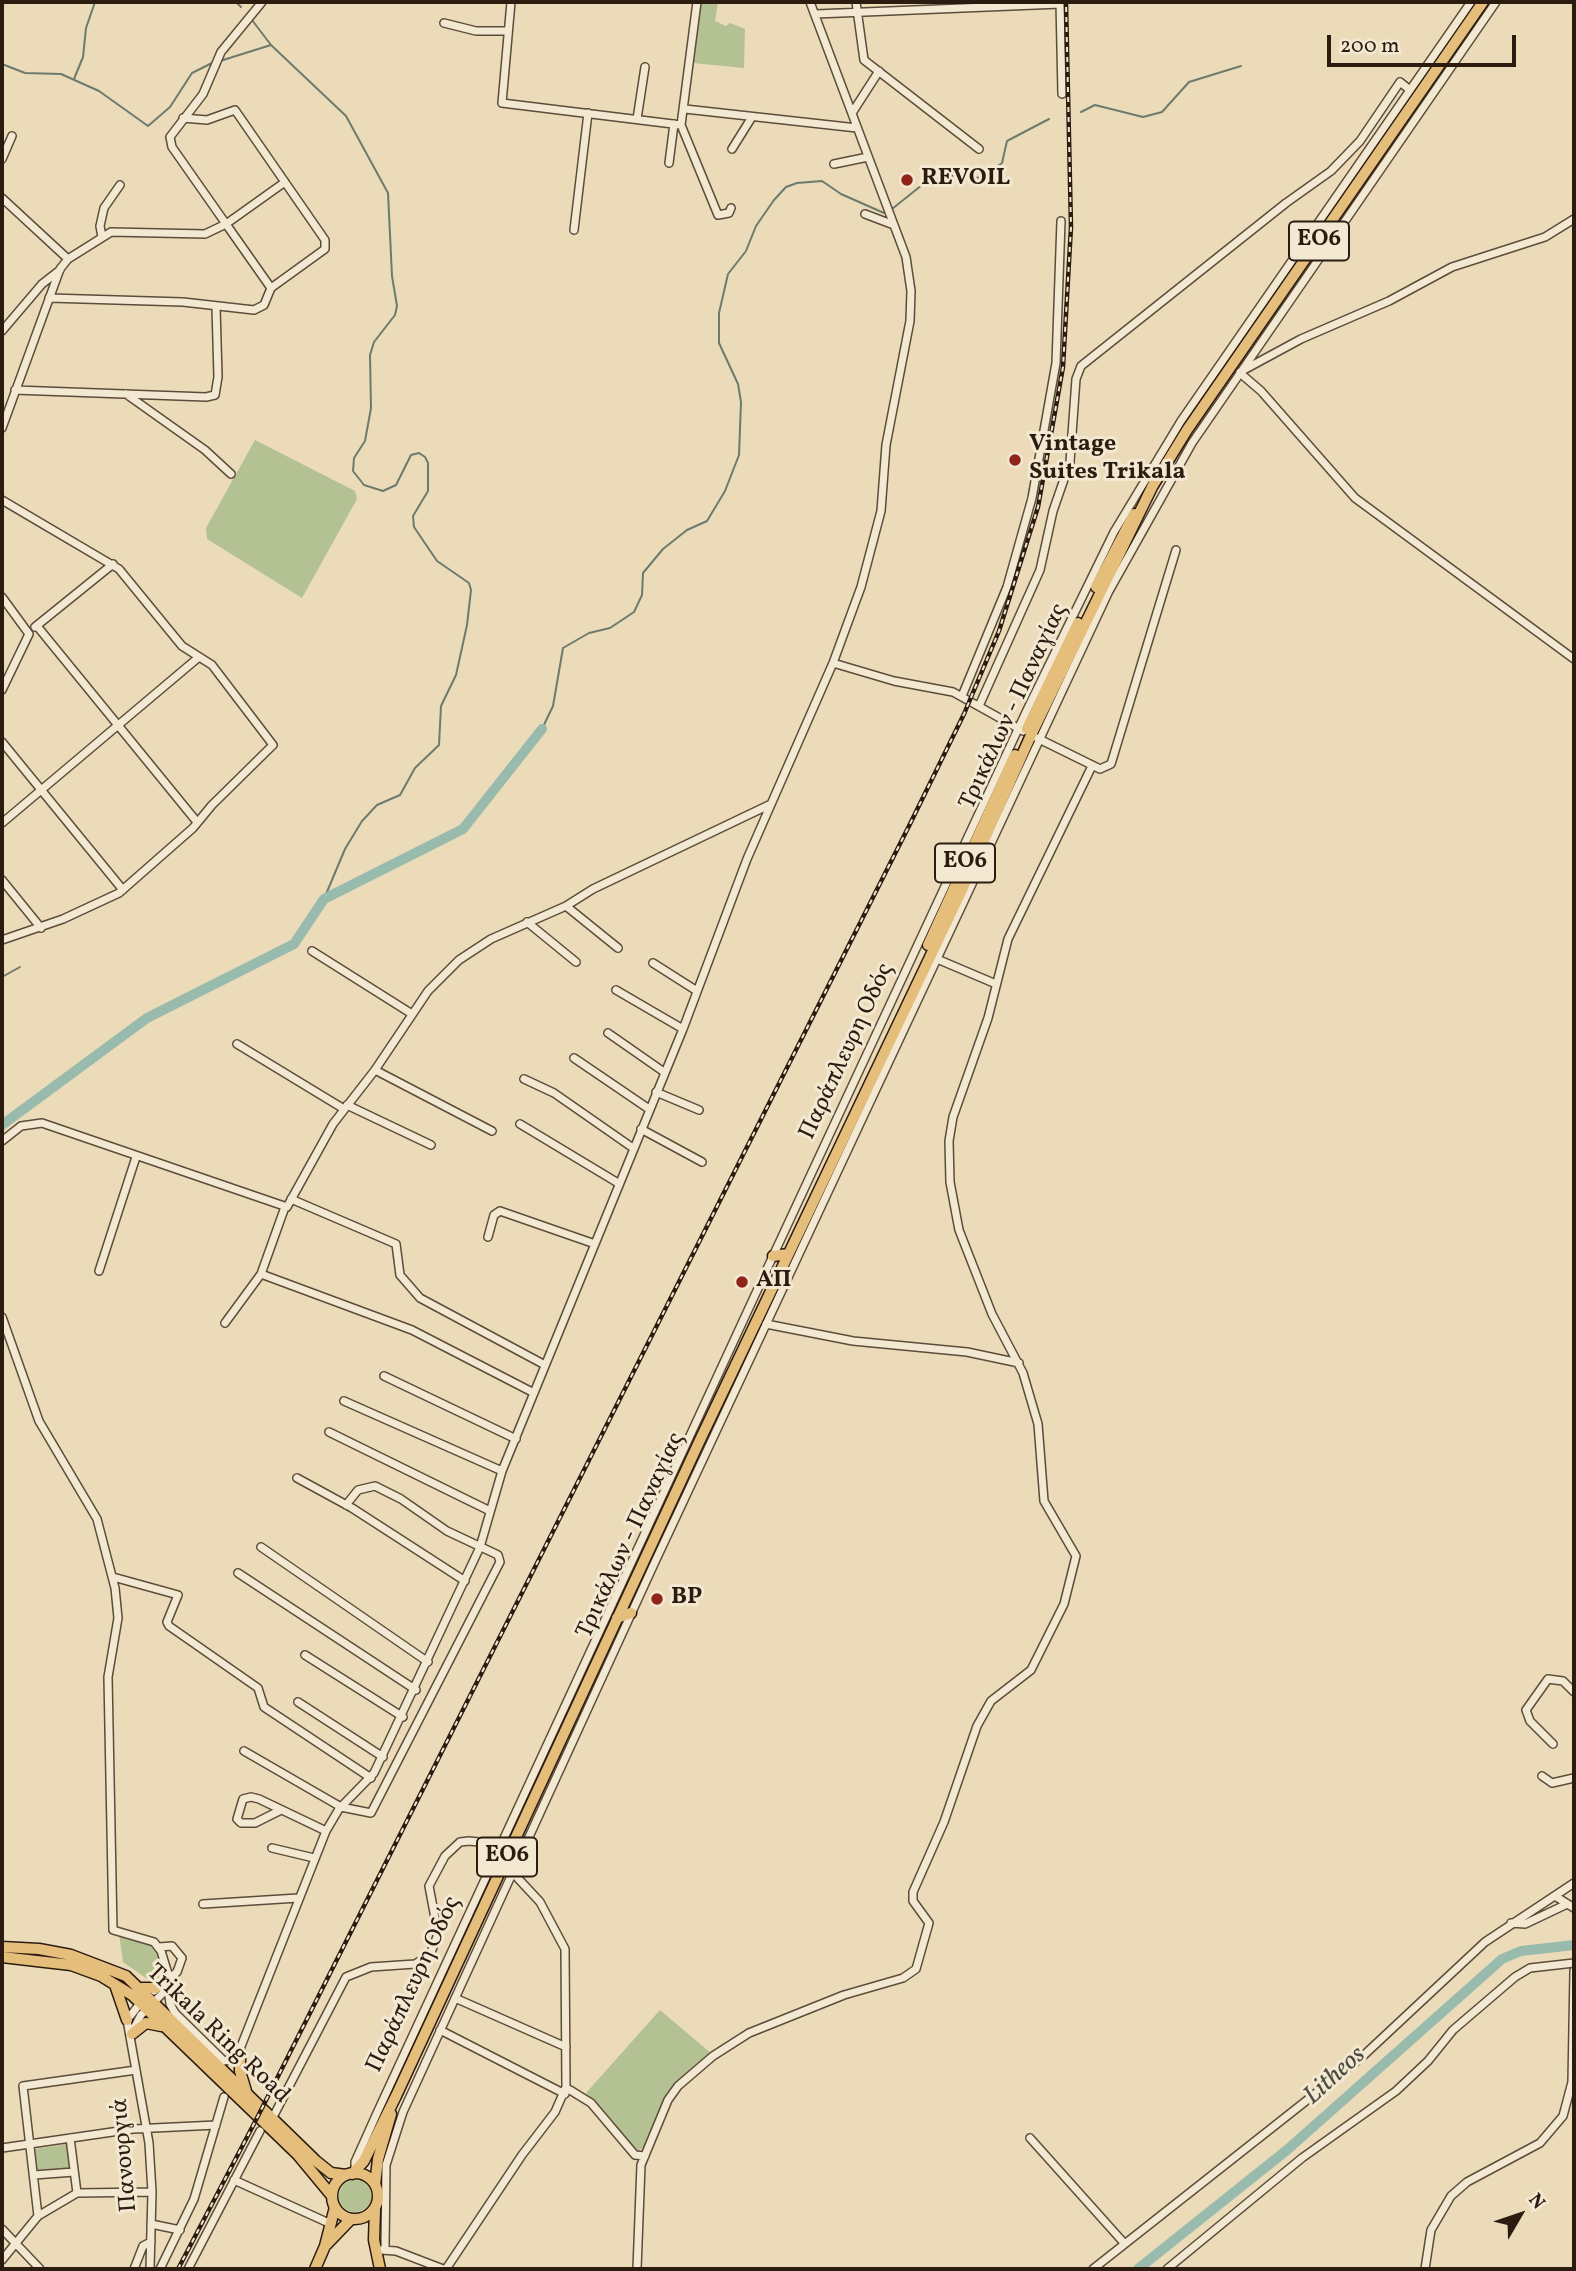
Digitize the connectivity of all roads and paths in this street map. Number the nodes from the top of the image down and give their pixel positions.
1 (262, 2) edge
2 (511, 2) edge
3 (696, 2) edge
4 (856, 2) edge
5 (1471, 2) edge
6 (1483, 2) edge
7 (1496, 2) edge
8 (1060, 3) edge
9 (926, 6) edge
10 (813, 7) edge
11 (856, 12) junction
12 (444, 23) dead end
13 (508, 32) junction
14 (645, 67) dead end
15 (878, 71) junction
16 (1410, 90) junction
17 (1062, 94) dead end
18 (685, 109) junction
19 (589, 113) junction
20 (852, 113) junction
21 (752, 117) junction
22 (183, 118) junction
23 (636, 119) junction
24 (678, 125) junction
25 (857, 128) junction
26 (12, 136) dead end
27 (732, 149) dead end
28 (979, 149) dead end
29 (868, 157) junction
30 (2, 159) edge
31 (669, 163) dead end
32 (834, 164) dead end
33 (285, 182) junction
34 (120, 185) dead end
35 (2, 198) edge
36 (731, 208) dead end
37 (865, 214) dead end
38 (1574, 219) edge
39 (1061, 221) dead end
40 (226, 224) junction
41 (894, 225) junction
42 (574, 230) dead end
43 (102, 237) junction
44 (68, 259) junction
45 (60, 269) junction
46 (271, 288) junction
47 (49, 298) junction
48 (216, 307) junction
49 (2, 331) edge
50 (1240, 373) junction
51 (15, 390) junction
52 (125, 394) junction
53 (2, 428) edge
54 (231, 474) dead end
55 (2, 500) edge
56 (1176, 550) dead end
57 (113, 564) junction
58 (2, 597) edge
59 (37, 626) junction
60 (28, 630) junction
61 (199, 657) junction
62 (1574, 659) edge
63 (833, 663) junction
64 (2, 690) edge
65 (962, 696) junction
66 (979, 706) junction
67 (118, 727) junction
68 (1029, 734) junction
69 (2, 742) edge
70 (1092, 766) junction
71 (41, 791) junction
72 (770, 805) junction
73 (197, 822) junction
74 (2, 823) edge
75 (2, 880) edge
76 (123, 890) junction
77 (566, 906) junction
78 (527, 922) junction
79 (41, 928) junction
80 (2, 940) edge
81 (618, 948) dead end
82 (312, 951) dead end
83 (937, 959) junction
84 (576, 962) dead end
85 (653, 963) dead end
86 (996, 984) junction
87 (616, 990) dead end
88 (697, 991) junction
89 (412, 1014) junction
90 (683, 1029) junction
91 (608, 1033) dead end
92 (237, 1044) dead end
93 (574, 1058) dead end
94 (375, 1070) junction
95 (664, 1072) junction
96 (524, 1079) dead end
97 (656, 1092) junction
98 (345, 1107) junction
99 (649, 1109) junction
100 (699, 1110) dead end
101 (520, 1124) dead end
102 (641, 1129) junction
103 (492, 1131) dead end
104 (2, 1141) edge
105 (430, 1145) dead end
106 (633, 1148) junction
107 (136, 1157) junction
108 (702, 1162) dead end
109 (618, 1182) junction
110 (291, 1199) junction
111 (285, 1207) junction
112 (488, 1237) dead end
113 (594, 1244) junction
114 (788, 1254) junction
115 (774, 1256) junction
116 (99, 1271) dead end
117 (261, 1274) junction
118 (750, 1307) junction
119 (2, 1317) edge
120 (762, 1322) junction
121 (225, 1323) dead end
122 (1019, 1363) junction
123 (545, 1365) junction
124 (384, 1376) dead end
125 (534, 1393) junction
126 (344, 1401) dead end
127 (329, 1432) dead end
128 (516, 1439) junction
129 (502, 1471) junction
130 (297, 1478) dead end
131 (346, 1505) junction
132 (490, 1511) junction
133 (261, 1547) dead end
134 (480, 1547) junction
135 (647, 1554) junction
136 (654, 1564) junction
137 (238, 1573) dead end
138 (113, 1577) junction
139 (465, 1581) junction
140 (631, 1613) junction
141 (617, 1618) junction
142 (305, 1655) dead end
143 (427, 1664) junction
144 (443, 1675) junction
145 (416, 1690) junction
146 (1574, 1692) edge
147 (298, 1702) dead end
148 (403, 1717) junction
149 (1553, 1744) dead end
150 (244, 1751) dead end
151 (383, 1757) junction
152 (1542, 1776) dead end
153 (371, 1778) junction
154 (1574, 1778) edge
155 (341, 1807) junction
156 (281, 1810) junction
157 (326, 1831) junction
158 (272, 1848) dead end
159 (497, 1854) junction
160 (314, 1857) junction
161 (513, 1873) junction
162 (1574, 1883) edge
163 (1555, 1896) junction
164 (298, 1898) junction
165 (203, 1903) dead end
166 (1565, 1905) junction
167 (1574, 1908) edge
168 (1511, 1923) junction
169 (2, 1947) edge
170 (159, 1947) junction
171 (2, 1957) edge
172 (1574, 1963) edge
173 (1574, 1971) edge
174 (1574, 1976) edge
175 (115, 1984) junction
176 (169, 1984) junction
177 (148, 1997) junction
178 (455, 1998) junction
179 (127, 2020) junction
180 (164, 2028) junction
181 (440, 2030) junction
182 (131, 2036) junction
183 (566, 2047) junction
184 (240, 2052) junction
185 (136, 2070) junction
186 (567, 2092) junction
187 (396, 2096) junction
188 (224, 2097) dead end
189 (250, 2098) junction
190 (272, 2119) junction
191 (216, 2124) junction
192 (148, 2128) junction
193 (260, 2131) dead end
194 (70, 2138) junction
195 (1030, 2138) dead end
196 (31, 2144) junction
197 (385, 2147) junction
198 (2, 2148) edge
199 (635, 2155) junction
200 (645, 2156) junction
201 (641, 2165) junction
202 (74, 2172) junction
203 (351, 2173) junction
204 (34, 2175) junction
205 (234, 2180) junction
206 (375, 2185) junction
207 (152, 2192) junction
208 (77, 2193) junction
209 (332, 2196) junction
210 (335, 2207) junction
211 (375, 2208) junction
212 (38, 2216) junction
213 (354, 2219) junction
214 (151, 2224) junction
215 (331, 2224) junction
216 (2, 2229) edge
217 (180, 2230) junction
218 (150, 2242) junction
219 (16, 2243) junction
220 (1124, 2243) junction
221 (325, 2246) junction
222 (378, 2247) junction
223 (2, 2260) edge
224 (192, 2268) edge
225 (40, 2269) edge
226 (134, 2269) edge
227 (150, 2269) edge
228 (160, 2269) edge
229 (315, 2269) edge
230 (380, 2269) edge
231 (444, 2269) edge
232 (637, 2269) edge
233 (1093, 2269) edge
234 (1167, 2269) edge
235 (1425, 2269) edge

1 - 22 street
2 - 13 street
3 - 18 street
4 - 11 street
5 - 16 street, Παράπλευρη Οδός
6 - 68 main road, Τρικάλων - Παναγίας / ΕΟ6
7 - 50 street, Παράπλευρη Οδός
8 - 9 street
8 - 17 street
9 - 11 street
10 - 11 street
10 - 20 street
11 - 15 street
12 - 13 street
13 - 19 street
14 - 23 street
15 - 20 street
15 - 28 street
16 - 66 street
16 - 68 street, Παράπλευρη Οδός
18 - 21 street
18 - 24 street
19 - 23 street
19 - 42 street
20 - 25 street
21 - 25 street
21 - 27 street
22 - 33 street
22 - 40 street
23 - 24 street
24 - 31 street
24 - 36 street
25 - 29 street
26 - 30 street
29 - 32 street
29 - 41 street
33 - 40 street
33 - 46 street
34 - 43 street
35 - 44 street
37 - 41 street
38 - 50 street
39 - 65 street
40 - 43 street
40 - 46 street
41 - 63 street
43 - 44 street
44 - 45 street
45 - 47 street
45 - 49 street
46 - 48 street
47 - 48 street
47 - 51 street
48 - 52 street
50 - 62 street
50 - 68 street, Παράπλευρη Οδός
51 - 52 street
51 - 53 street
52 - 54 street
55 - 57 street
56 - 70 street
57 - 59 street
57 - 61 street
58 - 60 street
59 - 60 street
59 - 67 street
60 - 64 street
61 - 67 street
61 - 73 street
63 - 65 street
63 - 72 street
65 - 66 street
66 - 68 street
67 - 71 street
67 - 73 street
68 - 70 street
68 - 83 street, Παράπλευρη Οδός
68 - 114 main road, Τρικάλων - Παναγίας / ΕΟ6
68 - 115 street, Παράπλευρη Οδός
69 - 71 street
70 - 86 street
71 - 74 street
71 - 76 street
72 - 77 street
72 - 88 street
73 - 76 street
75 - 79 street
76 - 79 street
77 - 78 street
77 - 81 street
78 - 84 street
78 - 89 street
79 - 80 street
82 - 89 street
83 - 86 street
83 - 120 street, Παράπλευρη Οδός
85 - 88 street
86 - 122 street
87 - 90 street
88 - 90 street
89 - 94 street
90 - 95 street
91 - 95 street
92 - 98 street
93 - 99 street
94 - 98 street
94 - 103 street
95 - 97 street
96 - 106 street
97 - 99 street
97 - 100 street
98 - 105 street
98 - 110 street
99 - 102 street
101 - 109 street
102 - 106 street
102 - 108 street
104 - 107 street
106 - 109 street
107 - 111 street
107 - 116 street
109 - 113 street
110 - 111 street
110 - 123 street
111 - 117 street
112 - 113 street
113 - 123 street
114 - 115 main road
114 - 120 main road, Τρικάλων - Παναγίας / ΕΟ6
115 - 118 street, Παράπλευρη Οδός
117 - 121 street
117 - 125 street
118 - 120 main road
118 - 159 street, Παράπλευρη Οδός
119 - 138 street
120 - 122 street
120 - 135 main road, Τρικάλων - Παναγίας / ΕΟ6
120 - 136 street, Παράπλευρη Οδός
122 - 200 street
123 - 125 street
124 - 128 street
125 - 128 street
126 - 129 street
127 - 132 street
128 - 129 street
129 - 132 street
130 - 131 street
131 - 134 street
131 - 139 street
132 - 134 street
133 - 143 street
134 - 139 street
134 - 144 street
135 - 136 main road
135 - 141 main road, Τρικάλων - Παναγίας / ΕΟ6
136 - 140 street, Παράπλευρη Οδός
137 - 145 street
138 - 153 street
138 - 170 street
139 - 143 street
140 - 141 main road
140 - 161 street, Παράπλευρη Οδός
141 - 187 main road, Τρικάλων - Παναγίας / ΕΟ6
142 - 148 street
143 - 144 street
143 - 145 street
144 - 155 street
145 - 148 street
146 - 149 street
147 - 151 street
148 - 151 street
150 - 155 street
151 - 153 street
152 - 154 street
153 - 155 street
155 - 157 street
156 - 156 street
156 - 157 street
157 - 160 street
158 - 160 street
159 - 190 street
159 - 203 street, Παράπλευρη Οδός
160 - 164 street
161 - 178 street, Παράπλευρη Οδός
161 - 183 street
162 - 163 street
163 - 166 street
163 - 168 street
164 - 165 street
164 - 184 street
166 - 167 street
166 - 168 street
168 - 220 street
169 - 177 main road, Trikala Ring Road
170 - 176 street
170 - 176 street
171 - 175 main road, Trikala Ring Road
172 - 234 street
173 - 174 street
174 - 235 street
175 - 177 main road, Trikala Ring Road
175 - 179 main road
176 - 177 street
176 - 177 street
176 - 184 street
177 - 179 street
177 - 180 main road, Trikala Ring Road
177 - 182 street
177 - 189 main road, Trikala Ring Road
178 - 181 street, Παράπλευρη Οδός
178 - 183 street
179 - 182 street, Πανουργιά
180 - 182 main road
180 - 209 main road, Trikala Ring Road
181 - 186 street
181 - 197 street, Παράπλευρη Οδός
182 - 185 street, Πανουργιά
183 - 186 street
184 - 189 main road
185 - 192 street, Πανουργιά
185 - 196 street
186 - 199 street
186 - 231 street
187 - 197 main road, Τρικάλων - Παναγίας / ΕΟ6
187 - 203 main road, Τρικάλων - Παναγίας / ΕΟ6
188 - 191 street
189 - 190 main road, Trikala Ring Road
190 - 203 main road, Trikala Ring Road
191 - 192 street
191 - 217 street
192 - 194 street
192 - 207 street, Πανουργιά
193 - 205 street
194 - 196 street
194 - 202 street
195 - 220 street
196 - 198 street
196 - 204 street
197 - 206 main road, Τρικάλων - Παναγίας / ΕΟ6
197 - 222 street, Παράπλευρη Οδός
199 - 200 street
199 - 201 street
200 - 201 street
201 - 232 street
202 - 204 street
202 - 208 street
203 - 206 main road
203 - 209 main road, ΕΟ6
204 - 212 street
205 - 215 street
205 - 224 street
206 - 211 main road, ΕΟ6
207 - 208 street
207 - 214 street, Πανουργιά
208 - 212 street
209 - 210 main road
210 - 213 main road, ΕΟ6
210 - 215 main road
211 - 213 main road
211 - 222 main road, ΕΟ6
212 - 219 street
213 - 221 main road
213 - 222 main road, ΕΟ6
214 - 217 street
214 - 218 street, Πανουργιά
215 - 221 main road
216 - 219 street
217 - 228 street
218 - 226 street
218 - 227 street, Πανουργιά
219 - 223 street
219 - 225 street
220 - 233 street
221 - 229 main road
222 - 230 main road, ΕΟ6
222 - 231 street

